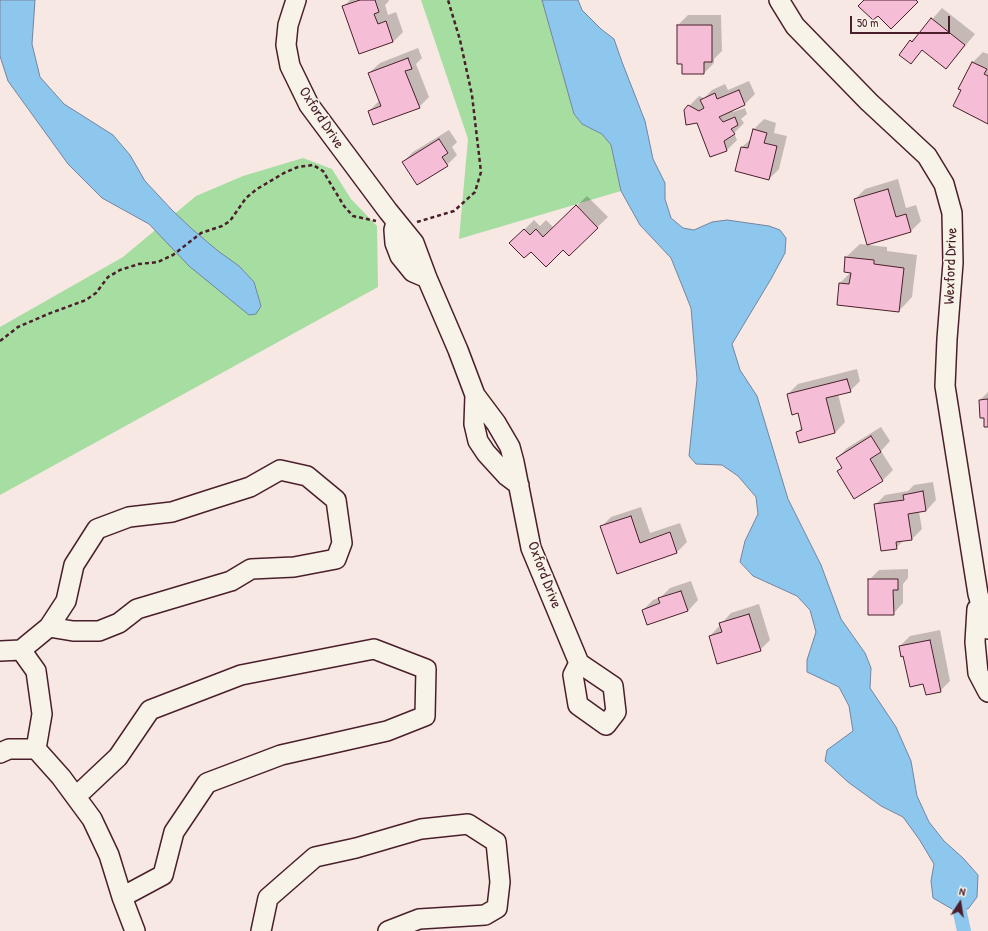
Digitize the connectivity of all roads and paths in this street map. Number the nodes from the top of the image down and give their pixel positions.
1 (296, 0) edge
2 (448, 0) edge
3 (779, 0) edge
4 (396, 222) junction
5 (0, 341) edge
6 (978, 594) junction
7 (49, 627) junction
8 (988, 629) edge
9 (21, 650) junction
10 (0, 651) edge
11 (580, 663) dead end
12 (988, 692) edge
13 (36, 749) junction
14 (0, 753) edge
15 (75, 795) junction
16 (122, 897) junction
17 (135, 931) edge
18 (260, 931) edge
19 (388, 931) edge

1 - 4 street, Oxford Drive
2 - 4 path
3 - 6 street, Wexford Drive
4 - 5 path
4 - 11 street, Oxford Drive
6 - 8 street, Wexford Drive
6 - 12 street, Wexford Drive
7 - 7 street
7 - 9 street
9 - 10 street
9 - 13 street
13 - 14 street
13 - 15 street
15 - 16 street
15 - 16 street
16 - 17 street
18 - 19 street

